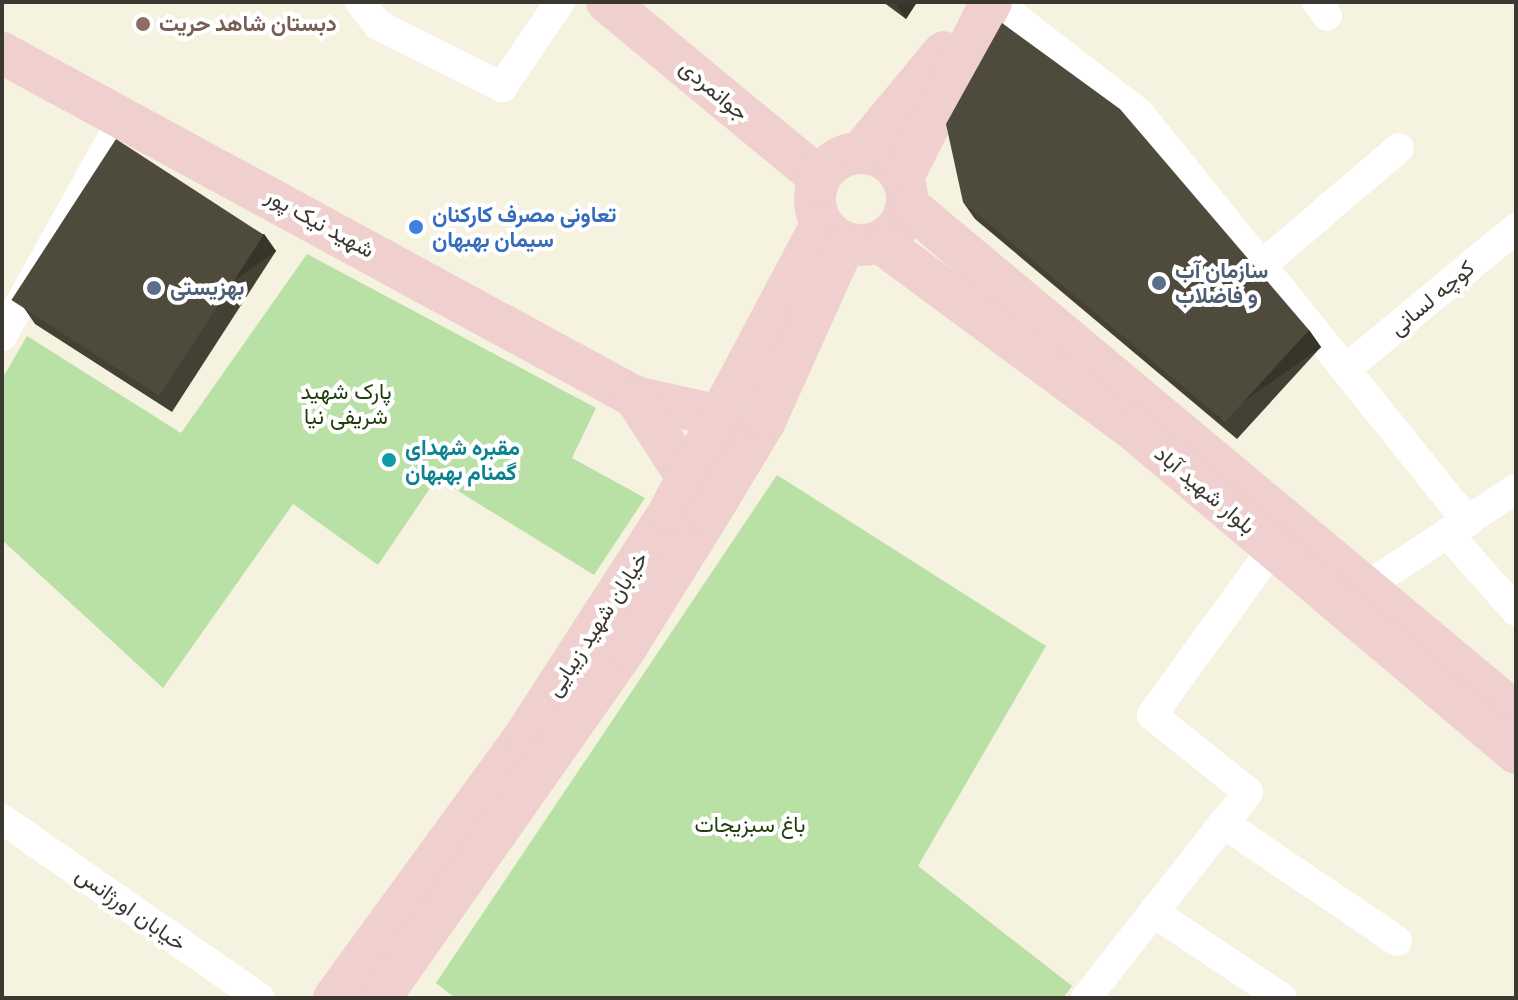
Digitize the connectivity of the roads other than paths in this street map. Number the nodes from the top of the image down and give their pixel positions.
1 (360, 2) edge
2 (560, 2) edge
3 (607, 2) edge
4 (979, 2) edge
5 (993, 2) edge
6 (2, 53) edge
7 (125, 115) junction
8 (1399, 148) dead end
9 (860, 153) junction
10 (820, 178) junction
11 (906, 192) junction
12 (1516, 228) edge
13 (941, 232) junction
14 (865, 244) junction
15 (1262, 265) junction
16 (2, 336) edge
17 (1347, 368) junction
18 (635, 397) junction
19 (724, 417) junction
20 (688, 479) junction
21 (1516, 489) edge
22 (1458, 528) junction
23 (1273, 548) junction
24 (1368, 585) junction
25 (1516, 611) edge
26 (1516, 713) edge
27 (1516, 753) edge
28 (2, 819) edge
29 (1223, 823) junction
30 (428, 900) junction
31 (1153, 912) junction
32 (1397, 941) dead end
33 (260, 998) edge
34 (334, 998) edge
35 (380, 998) edge
36 (1086, 998) edge
37 (1282, 998) edge

1 - 2 street
3 - 10 main road, جوانمردی
4 - 9 main road
5 - 11 main road
5 - 15 street
6 - 7 main road, شهید نیک پور
7 - 16 street
7 - 18 main road, شهید نیک پور
8 - 15 street
9 - 10 main road
9 - 11 main road
10 - 14 main road
11 - 13 main road, بلوار شهید آباد
11 - 14 main road
12 - 17 street, کوچه لسانی
13 - 14 main road
13 - 24 main road, بلوار شهید آباد
14 - 19 main road, خیابان شهید زیبایی
14 - 23 main road, بلوار شهید آباد
14 - 30 main road, خیابان شهید زیبایی
15 - 17 street
17 - 22 street
18 - 19 main road, شهید نیک پور
18 - 20 main road, شهید نیک پور
19 - 20 main road, خیابان شهید زیبایی
20 - 30 main road, خیابان شهید زیبایی
21 - 22 street
22 - 24 street
22 - 25 street
23 - 27 main road, بلوار شهید آباد
23 - 29 street
24 - 26 main road, بلوار شهید آباد
28 - 33 street, خیابان اورژانس
29 - 31 street
29 - 32 street
30 - 34 main road, خیابان شهید زیبایی
30 - 35 main road, خیابان شهید زیبایی
31 - 36 street
31 - 37 street

